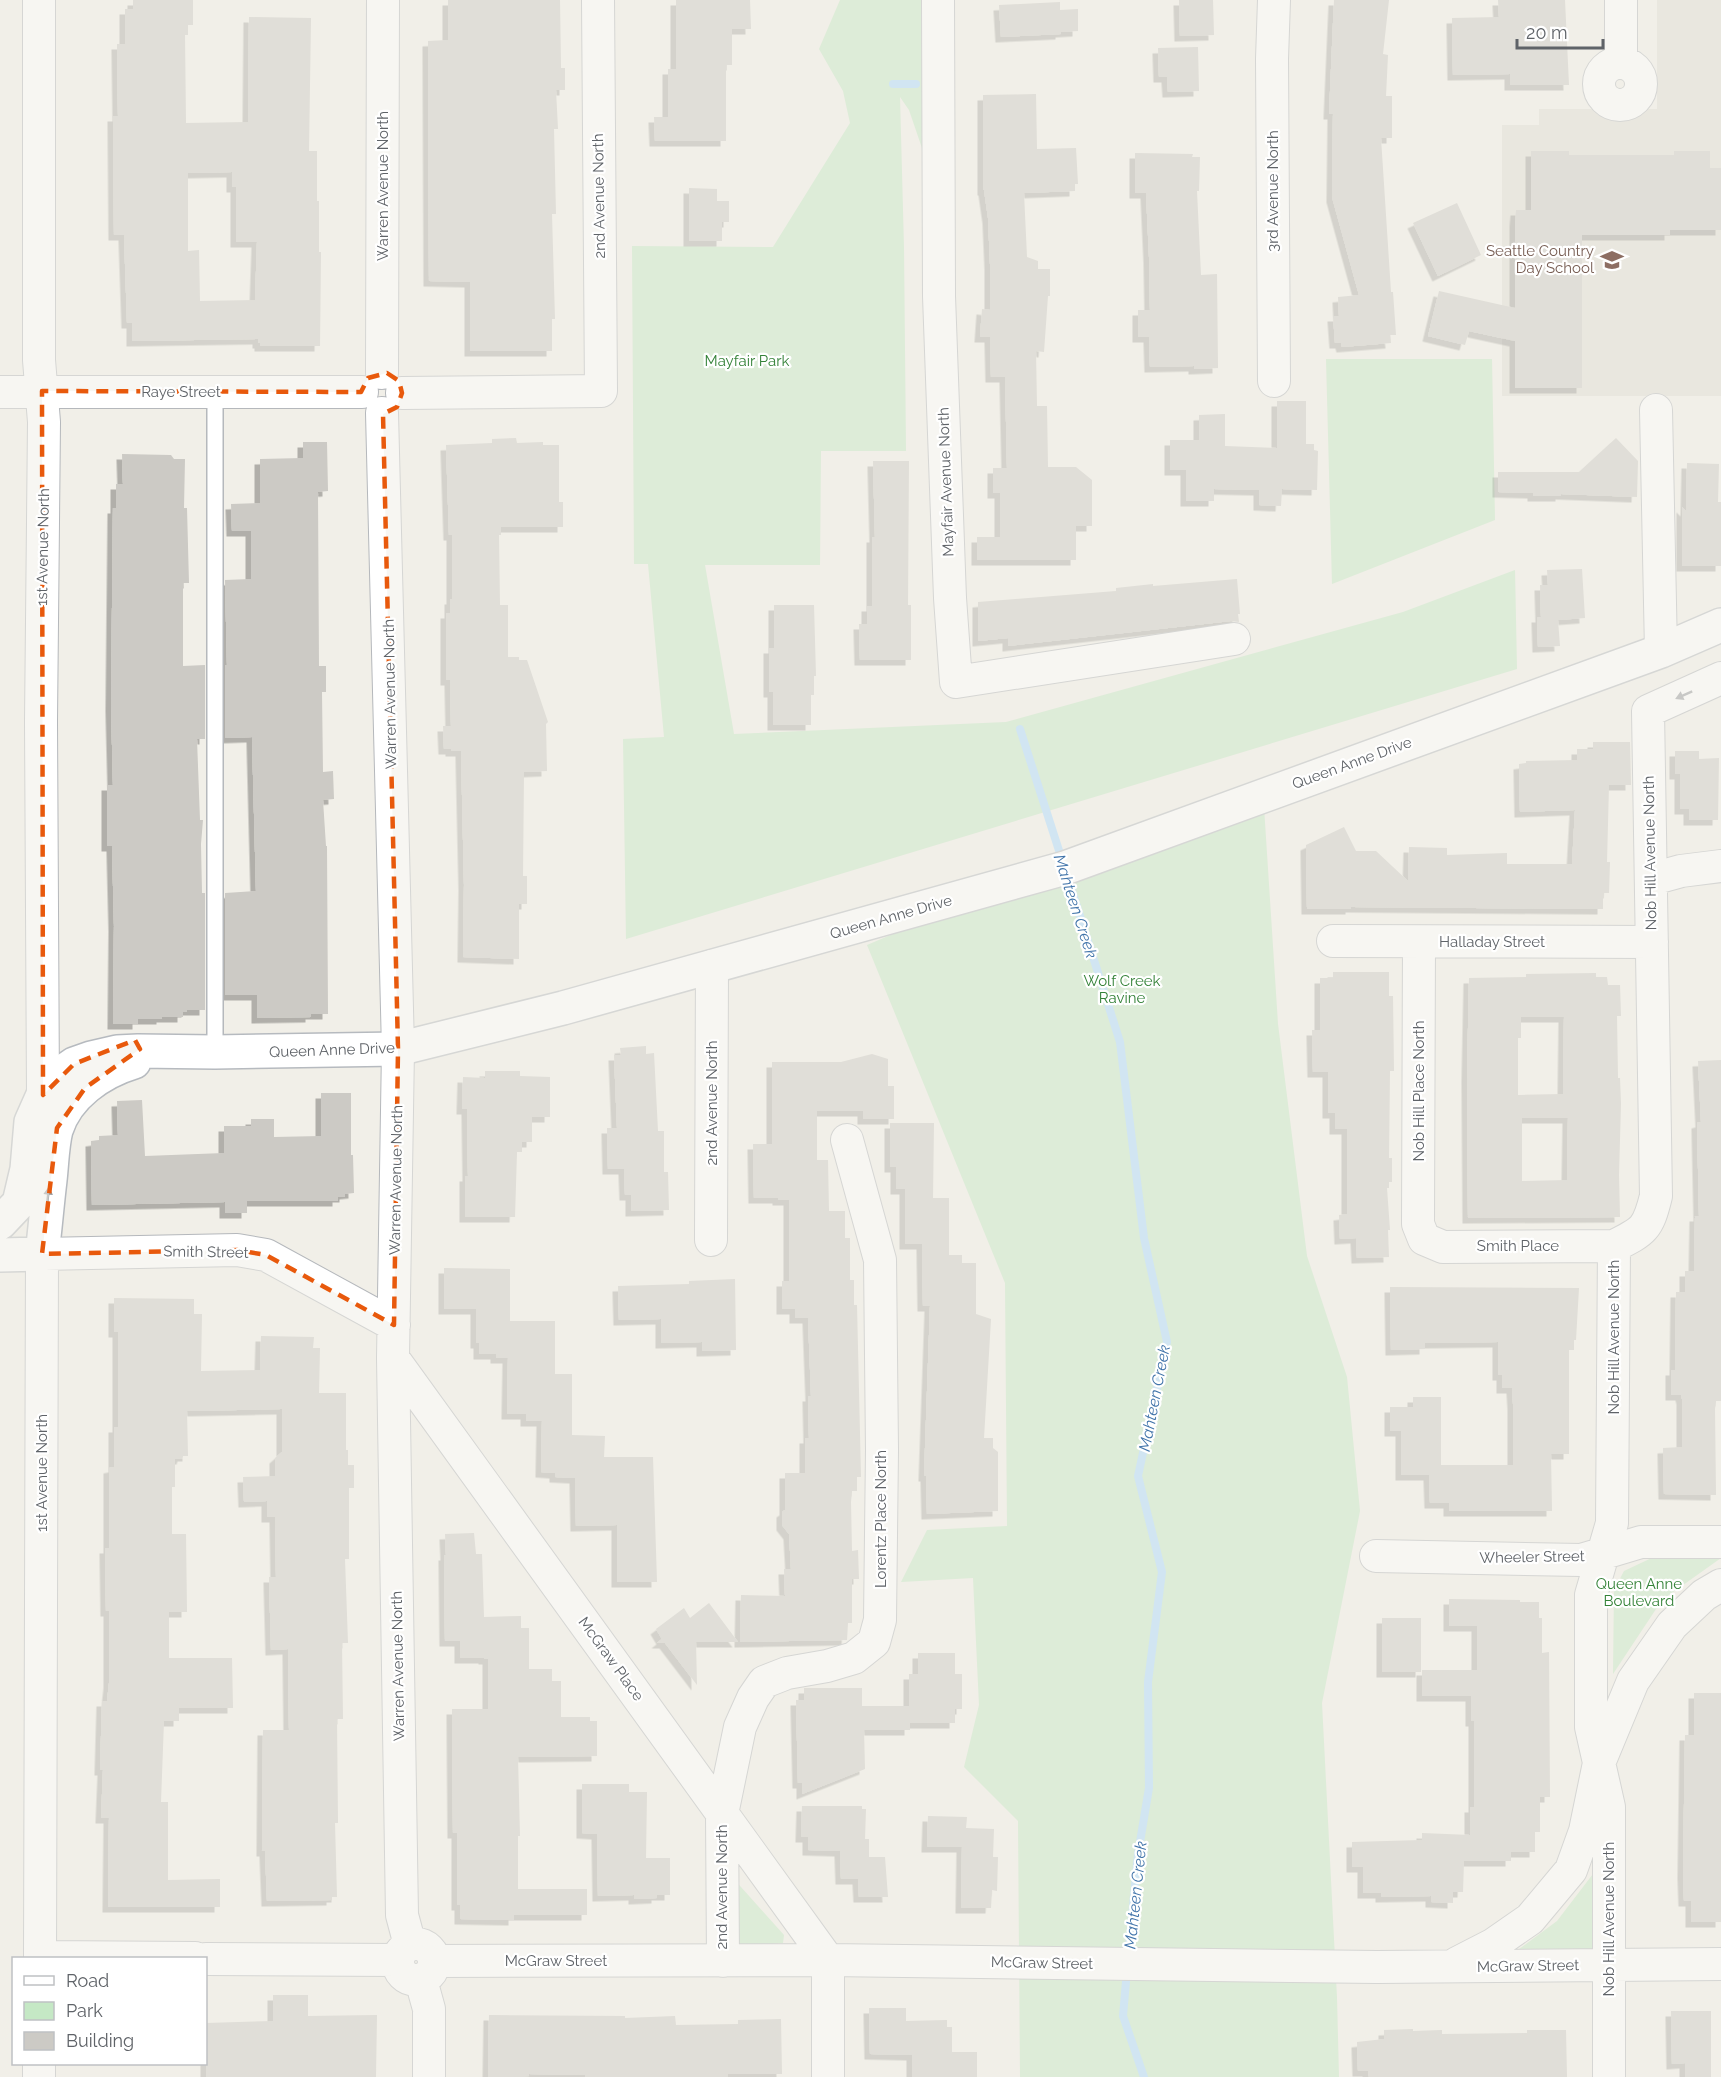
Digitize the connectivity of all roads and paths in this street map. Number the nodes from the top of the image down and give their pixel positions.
1 (39, 0) edge
2 (383, 0) edge
3 (598, 0) edge
4 (938, 0) edge
5 (1274, 0) edge
6 (1621, 0) edge
7 (1621, 62) dead end
8 (1275, 381) dead end
9 (42, 391) junction
10 (0, 392) edge
11 (216, 392) junction
12 (601, 392) joint
13 (382, 393) junction
14 (1656, 411) dead end
15 (1721, 625) edge
16 (1234, 639) dead end
17 (1661, 651) junction
18 (1721, 678) edge
19 (1721, 866) edge
20 (1652, 879) junction
21 (1333, 941) dead end
22 (1419, 942) junction
23 (1652, 942) junction
24 (712, 966) junction
25 (398, 1049) junction
26 (167, 1052) junction
27 (216, 1052) junction
28 (43, 1095) junction
29 (847, 1140) dead end
30 (0, 1222) edge
31 (1424, 1239) joint
32 (711, 1240) dead end
33 (1614, 1246) junction
34 (42, 1254) junction
35 (0, 1255) edge
36 (394, 1325) junction
37 (393, 1359) junction
38 (1721, 1542) edge
39 (1605, 1553) junction
40 (1377, 1556) dead end
41 (1721, 1585) edge
42 (1599, 1763) junction
43 (722, 1814) junction
44 (40, 1957) edge
45 (207, 1959) edge
46 (828, 1960) junction
47 (723, 1961) junction
48 (416, 1962) junction
49 (1608, 1964) junction
50 (1721, 1964) edge
51 (1448, 1967) junction
52 (429, 2077) edge
53 (828, 2077) edge
54 (1609, 2077) edge

1 - 9 street, 1st Avenue North
2 - 13 street, Warren Avenue North
3 - 12 street, 2nd Avenue North
4 - 16 street, Mayfair Avenue North
5 - 8 street, 3rd Avenue North
6 - 7 street
9 - 10 street, Raye Street
9 - 11 street, Raye Street
9 - 28 street, 1st Avenue North
11 - 13 street, Raye Street
11 - 27 lane
12 - 13 street, Raye Street
13 - 25 street, Warren Avenue North
14 - 17 street
15 - 17 main road, Queen Anne Drive
17 - 24 main road, Queen Anne Drive
18 -> 20 street, Nob Hill Avenue North
19 - 20 street
20 - 23 street, Nob Hill Avenue North
21 - 22 street, Halladay Street
22 - 23 street, Halladay Street
22 - 31 street, Nob Hill Place North
23 - 33 street, Nob Hill Avenue North
24 - 25 main road, Queen Anne Drive
24 - 32 street, 2nd Avenue North
25 - 27 main road, Queen Anne Drive
25 - 36 street, Warren Avenue North
26 - 27 main road, Queen Anne Drive
26 - 28 main road, Queen Anne Drive
34 -> 26 main road, 1st Avenue North
28 - 30 main road
29 - 43 street, Lorentz Place North
31 - 33 street, Smith Place
33 - 39 street, Nob Hill Avenue North
34 - 35 main road, Smith Street
34 - 36 street, Smith Street
34 - 44 street, 1st Avenue North
36 - 37 street, Warren Avenue North
37 - 43 street, McGraw Place
37 - 48 street, Warren Avenue North
38 - 39 street, Wheeler Street
39 - 40 street, Wheeler Street
39 - 42 street, Nob Hill Avenue North
41 - 42 street, Nob Hill Avenue North
42 - 49 street, Nob Hill Avenue North
42 - 51 street, Nob Hill Avenue North
43 - 46 street, McGraw Place
43 - 47 street, 2nd Avenue North
45 - 48 street, McGraw Street
46 - 47 street, McGraw Street
46 - 51 street, McGraw Street
46 - 53 street
47 - 48 street, McGraw Street
48 - 52 street, Warren Avenue North
49 - 50 street, McGraw Street
49 - 51 street, McGraw Street
49 - 54 street, Nob Hill Avenue North

